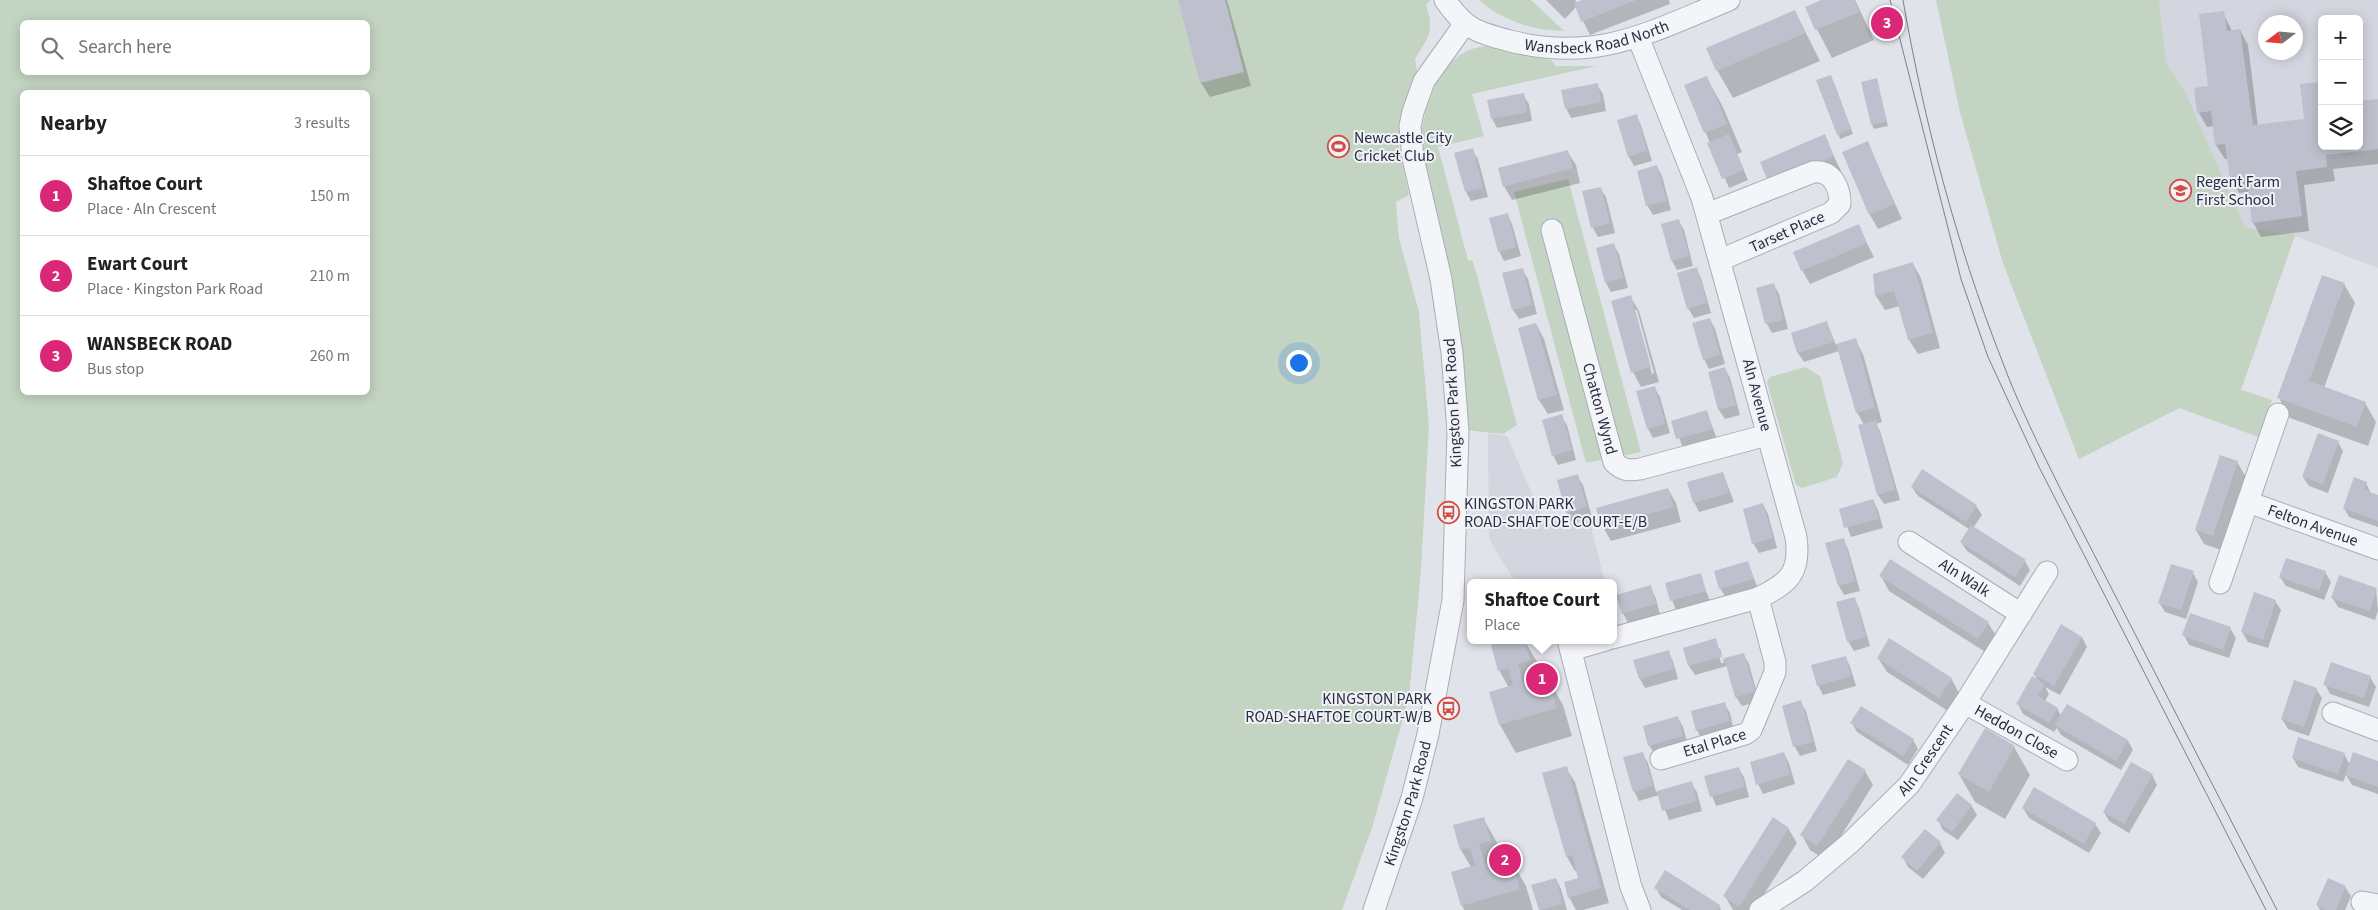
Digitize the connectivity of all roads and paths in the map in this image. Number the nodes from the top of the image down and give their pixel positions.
1 (1444, 0) edge
2 (1728, 0) edge
3 (1464, 24) junction
4 (1638, 37) junction
5 (1707, 214) junction
6 (1552, 230) dead end
7 (1720, 260) junction
8 (2278, 414) dead end
9 (1768, 434) junction
10 (2248, 502) junction
11 (1909, 542) dead end
12 (2378, 549) edge
13 (2047, 572) dead end
14 (2220, 583) dead end
15 (1758, 598) junction
16 (1462, 600) edge
17 (2020, 614) junction
18 (1617, 637) edge
19 (1569, 645) edge
20 (1965, 703) junction
21 (2333, 714) dead end
22 (2378, 730) edge
23 (1661, 759) dead end
24 (2067, 760) dead end
25 (1634, 909) edge
26 (1374, 910) edge
27 (1760, 910) edge

1 - 3 street
2 - 4 street, Wansbeck Road North
3 - 4 street, Wansbeck Road North
3 - 16 street, Kingston Park Road
4 - 5 street, Aln Avenue
5 - 7 street, Aln Avenue
5 - 7 street, Tarset Place
6 - 9 street, Chatton Wynd
7 - 9 street, Aln Avenue
8 - 10 street, Felton Avenue
9 - 15 street, Aln Avenue
10 - 12 street, Felton Avenue
10 - 14 street, Felton Avenue
11 - 17 street, Aln Walk
13 - 17 street, Aln Crescent
15 - 18 street, Aln Avenue
15 - 23 street, Etal Place
16 - 26 street, Kingston Park Road
17 - 20 street, Aln Crescent
19 - 25 street
20 - 24 street, Heddon Close
20 - 27 street, Aln Crescent
21 - 22 street

